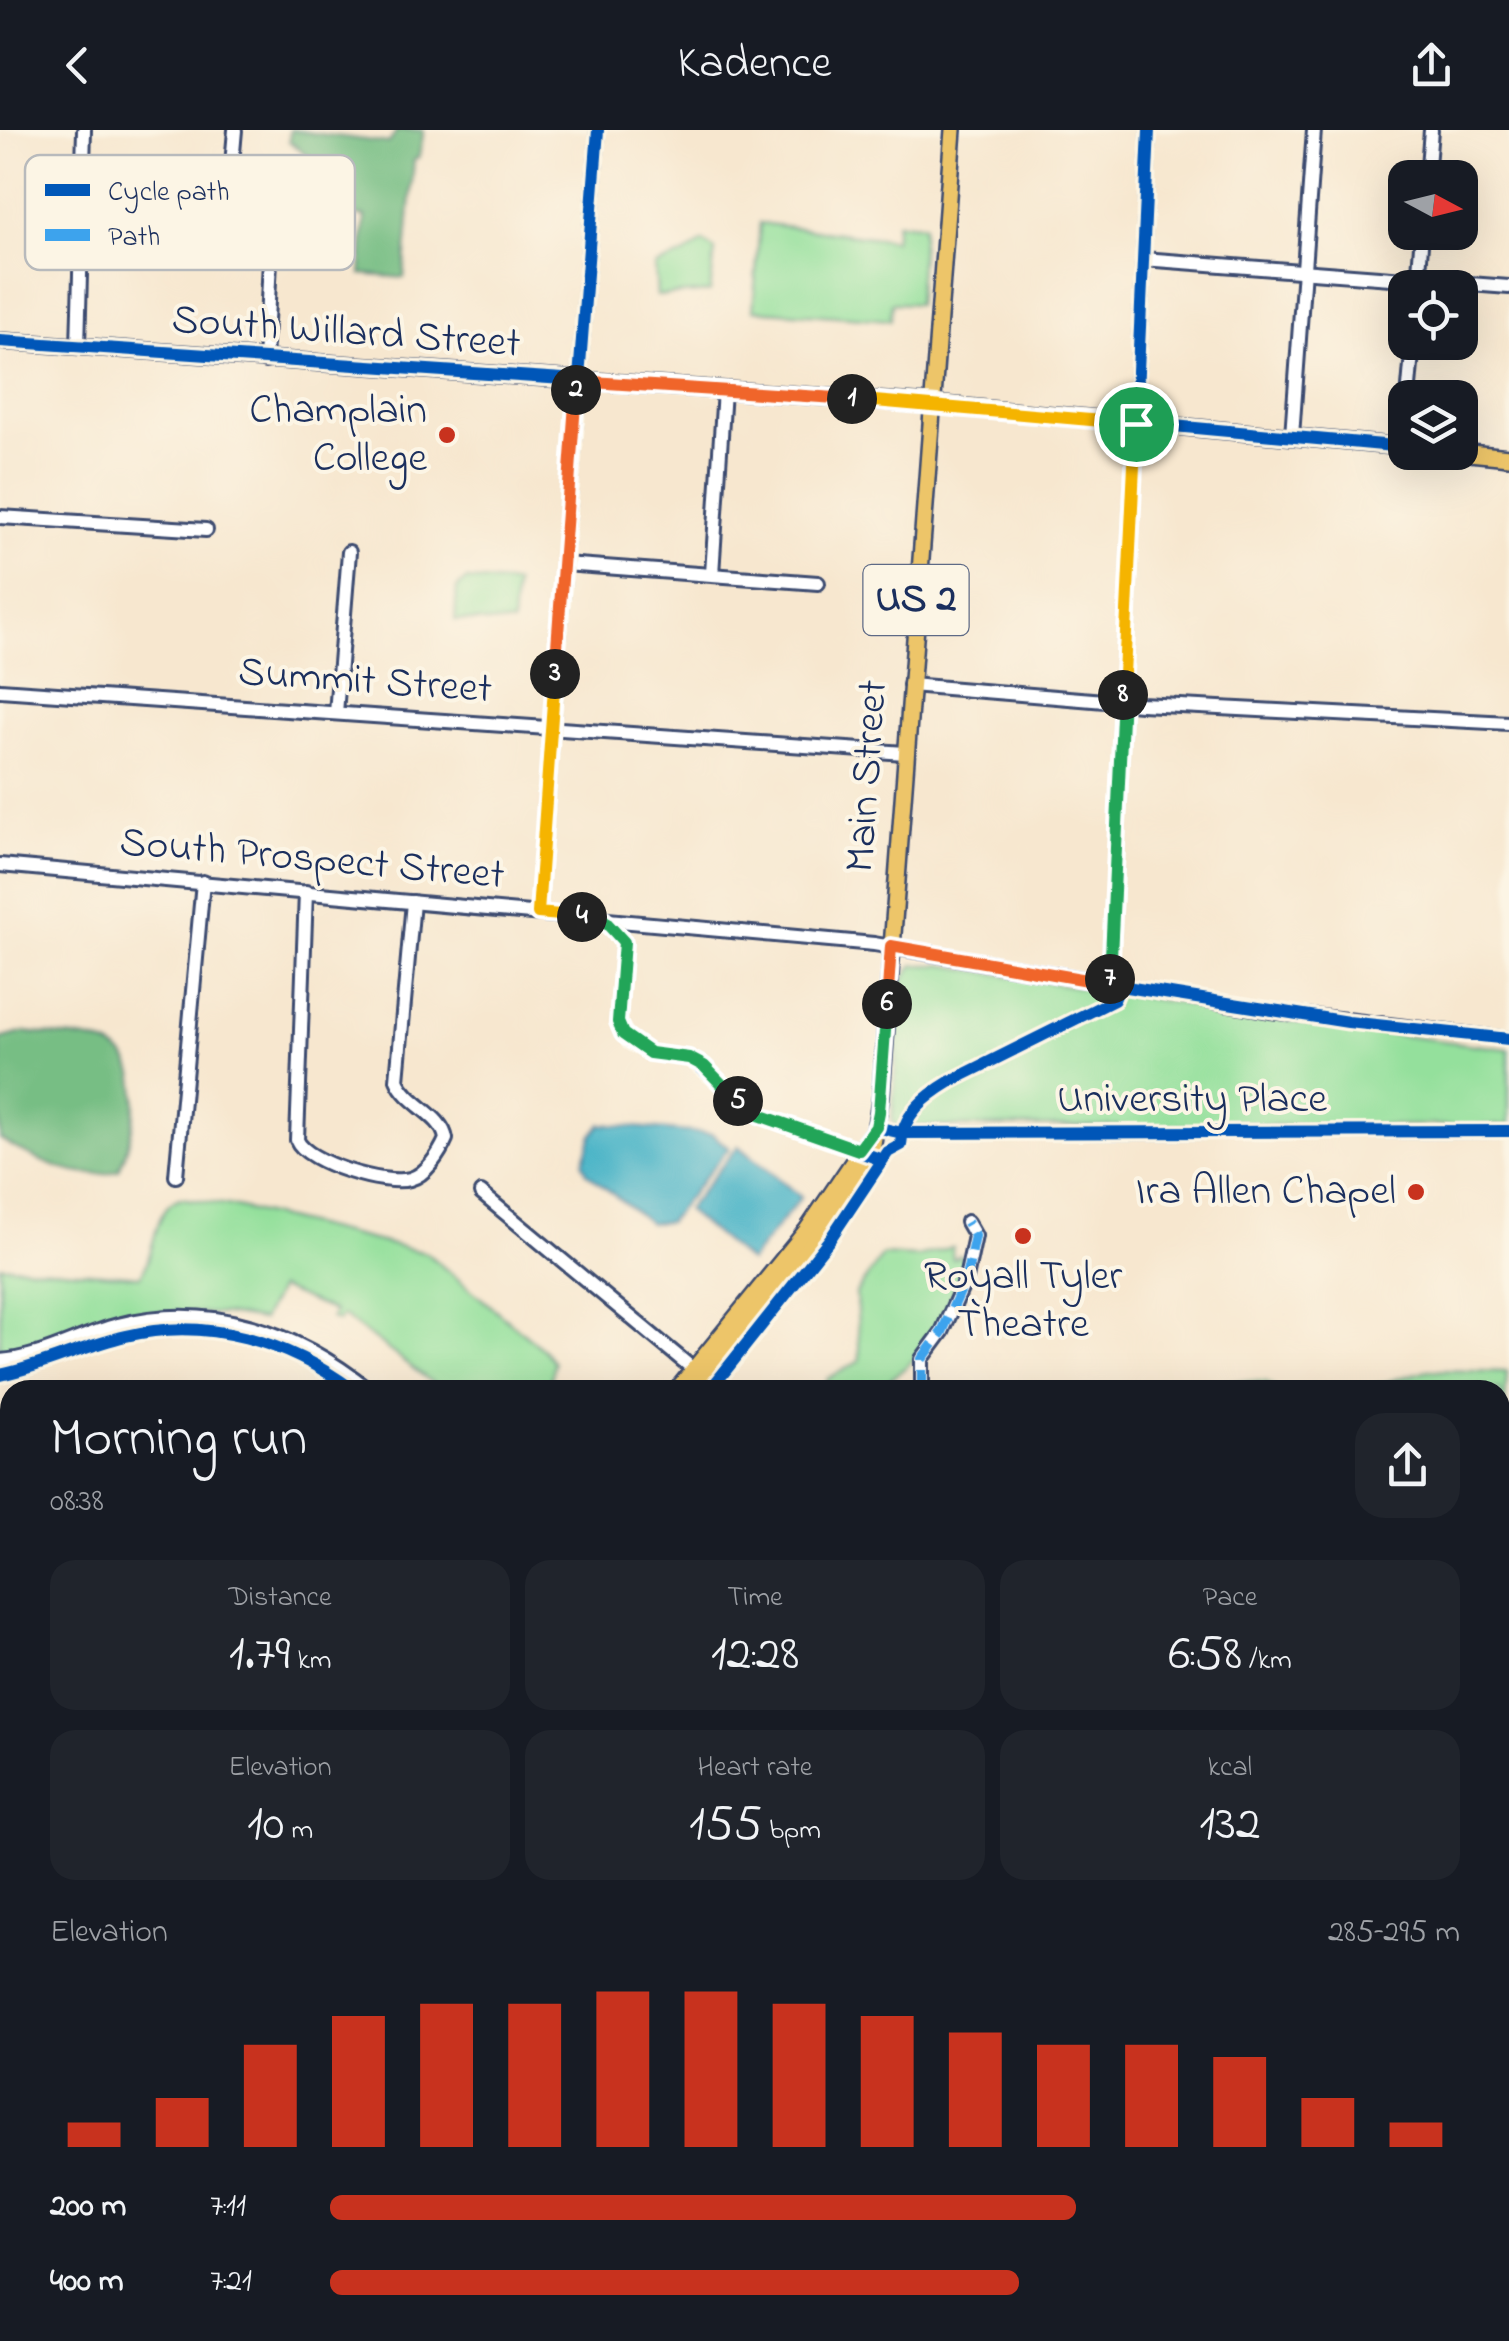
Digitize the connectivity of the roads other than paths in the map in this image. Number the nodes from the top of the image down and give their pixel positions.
1 (84, 130) edge
2 (235, 130) edge
3 (598, 130) edge
4 (952, 130) edge
5 (1149, 130) edge
6 (1314, 130) edge
7 (1432, 130) edge
8 (83, 155) edge
9 (233, 155) edge
10 (1429, 160) edge
11 (1143, 259) junction
12 (80, 270) edge
13 (270, 270) edge
14 (1307, 271) junction
15 (1388, 280) edge
16 (1478, 286) edge
17 (1509, 287) edge
18 (0, 341) edge
19 (78, 347) junction
20 (265, 361) junction
21 (577, 381) junction
22 (724, 390) junction
23 (932, 404) junction
24 (1136, 424) junction
25 (1292, 436) junction
26 (1388, 440) edge
27 (1478, 453) edge
28 (1509, 456) edge
29 (0, 517) edge
30 (206, 530) dead end
31 (349, 552) dead end
32 (564, 564) junction
33 (712, 574) junction
34 (818, 582) dead end
35 (910, 685) junction
36 (0, 690) edge
37 (1123, 702) junction
38 (336, 713) junction
39 (1509, 723) edge
40 (552, 727) junction
41 (905, 753) junction
42 (0, 864) edge
43 (203, 882) junction
44 (306, 892) junction
45 (413, 902) junction
46 (538, 913) junction
47 (891, 946) junction
48 (1110, 984) junction
49 (1509, 1039) edge
50 (876, 1127) junction
51 (1509, 1131) edge
52 (176, 1176) dead end
53 (480, 1193) dead end
54 (967, 1222) dead end
55 (0, 1361) edge
56 (697, 1379) edge
57 (355, 1380) edge
58 (922, 1380) edge

1 - 8 street
2 - 9 street
3 - 21 street
4 - 23 main road, Main Street
5 - 11 street
6 - 14 street
7 - 10 street
11 - 14 street
11 - 24 street
12 - 19 street
13 - 20 street
14 - 15 street
14 - 25 street
16 - 17 street
18 - 19 main road, South Willard Street
19 - 20 main road, South Willard Street
20 - 21 main road, South Willard Street
21 - 22 main road, South Willard Street
21 - 32 street
22 - 23 main road, South Willard Street
22 - 33 street
23 - 24 main road, South Willard Street
23 - 35 main road, Main Street / US 2
24 - 25 main road, South Willard Street
24 - 37 street
25 - 26 main road, South Willard Street
27 - 28 main road
29 - 30 street
31 - 38 street
32 - 33 street
32 - 40 street
33 - 34 street
35 - 37 street
35 - 41 main road, Main Street / US 2
36 - 38 street, Summit Street
37 - 39 street
37 - 48 street
38 - 40 street, Summit Street
40 - 41 street, Summit Street
40 - 46 street
41 - 47 main road, Main Street / US 2
42 - 43 street, South Prospect Street
43 - 44 street, South Prospect Street
43 - 52 street
44 - 45 street, South Prospect Street
44 - 45 street
45 - 46 street, South Prospect Street
46 - 47 street, South Prospect Street
47 - 48 street, South Prospect Street
47 - 50 main road, Main Street / US 2
48 - 49 street, South Prospect Street
50 - 51 street, University Place
50 - 56 main road, Main Street / US 2
53 - 56 street
54 - 58 street
55 - 57 street

